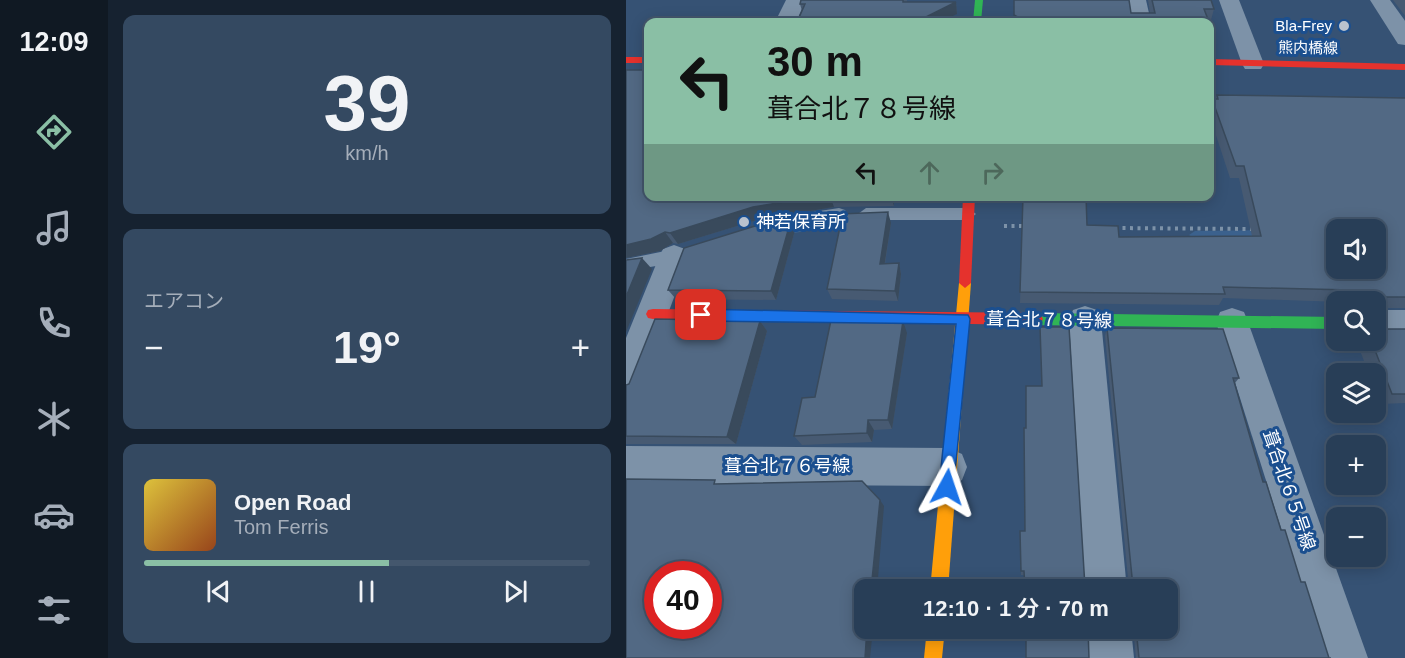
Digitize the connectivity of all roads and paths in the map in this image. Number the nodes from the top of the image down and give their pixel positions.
1 (796, 0) edge
2 (979, 0) edge
3 (1136, 0) edge
4 (1229, 0) edge
5 (1380, 0) edge
6 (788, 18) edge
7 (977, 18) edge
8 (1140, 18) edge
9 (1406, 39) edge
10 (626, 60) edge
11 (644, 60) edge
12 (1214, 62) edge
13 (1253, 64) junction
14 (1406, 67) edge
15 (969, 201) edge
16 (967, 220) junction
17 (1214, 222) dead end
18 (1038, 226) edge
19 (1109, 228) edge
20 (1265, 228) edge
21 (1215, 229) junction
22 (750, 230) edge
23 (685, 251) joint
24 (626, 265) edge
25 (653, 314) junction
26 (963, 319) junction
27 (1085, 320) junction
28 (1232, 322) junction
29 (1326, 323) edge
30 (1386, 324) edge
31 (1406, 324) edge
32 (626, 381) edge
33 (626, 465) edge
34 (948, 467) junction
35 (940, 579) edge
36 (1105, 579) edge
37 (935, 639) edge
38 (1110, 639) edge
39 (933, 658) edge
40 (1111, 658) edge
41 (1345, 658) edge

1 - 6 street
2 - 7 street
3 - 8 street
4 - 13 street
5 - 9 street
10 - 11 street
12 - 13 street, 熊内橋線
13 - 14 street, 熊内橋線
15 - 16 street
16 - 18 path
16 - 22 lane
16 - 26 street
17 - 21 path
19 - 21 path
20 - 21 path
23 - 24 lane
23 - 25 street
25 - 26 street, 葺合北７８号線
25 - 32 street
26 - 27 street, 葺合北７８号線
26 - 34 street
27 - 28 street, 葺合北７８号線
27 - 36 street
28 - 29 street, 葺合北７８号線
28 - 41 street, 葺合北６５号線
30 - 31 street
33 - 34 street, 葺合北７６号線
34 - 35 street
37 - 39 street
38 - 40 street

